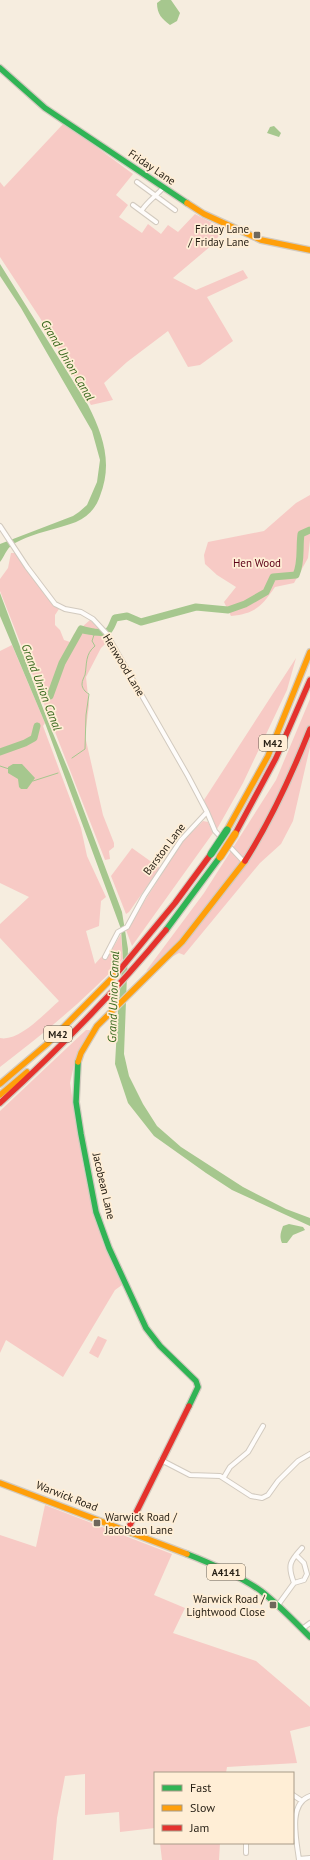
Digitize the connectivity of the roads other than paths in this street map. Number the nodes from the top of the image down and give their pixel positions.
1 (0, 68) edge
2 (137, 182) dead end
3 (163, 188) junction
4 (156, 196) junction
5 (133, 204) dead end
6 (142, 210) junction
7 (175, 210) dead end
8 (156, 222) dead end
9 (310, 250) edge
10 (0, 526) edge
11 (310, 652) edge
12 (310, 680) edge
13 (310, 729) edge
14 (207, 812) junction
15 (244, 862) junction
16 (106, 957) dead end
17 (91, 1014) junction
18 (76, 1016) junction
19 (0, 1078) edge
20 (0, 1084) edge
21 (0, 1095) edge
22 (0, 1103) edge
23 (263, 1426) dead end
24 (310, 1454) edge
25 (161, 1460) junction
26 (224, 1477) junction
27 (0, 1483) edge
28 (127, 1531) junction
29 (302, 1548) dead end
30 (296, 1555) junction
31 (294, 1583) junction
32 (278, 1605) junction
33 (310, 1623) edge
34 (302, 1629) junction
35 (310, 1637) edge
36 (310, 1796) edge
37 (294, 1797) edge
38 (302, 1802) junction
39 (246, 1844) edge
40 (246, 1853) dead end
41 (310, 1858) edge
42 (299, 1859) edge

1 - 3 main road, Friday Lane
2 - 4 street
3 - 4 street
3 - 9 main road, Friday Lane
4 - 6 street
4 - 7 street
5 - 6 street
6 - 8 street
10 - 14 street, Henwood Lane
11 - 18 main road, M42, bridge
12 - 17 main road, M42, bridge
13 - 15 main road
14 - 15 street
14 - 16 street, Barston Lane
15 - 25 main road, Jacobean Lane
17 - 21 main road, M42
17 - 22 main road
18 - 19 main road
18 - 20 main road, M42
23 - 26 street
24 - 26 street
25 - 26 street
25 - 28 main road, Jacobean Lane
27 - 28 main road, Warwick Road / A4141
28 - 32 main road, Warwick Road / A4141
29 - 30 street
30 - 31 street
30 - 31 street
31 - 32 street
32 - 34 main road, Warwick Road / A4141
33 - 34 street
34 - 35 main road, Warwick Road / A4141
36 - 38 street
37 - 38 street
38 - 42 street
39 - 40 street
41 - 42 street

